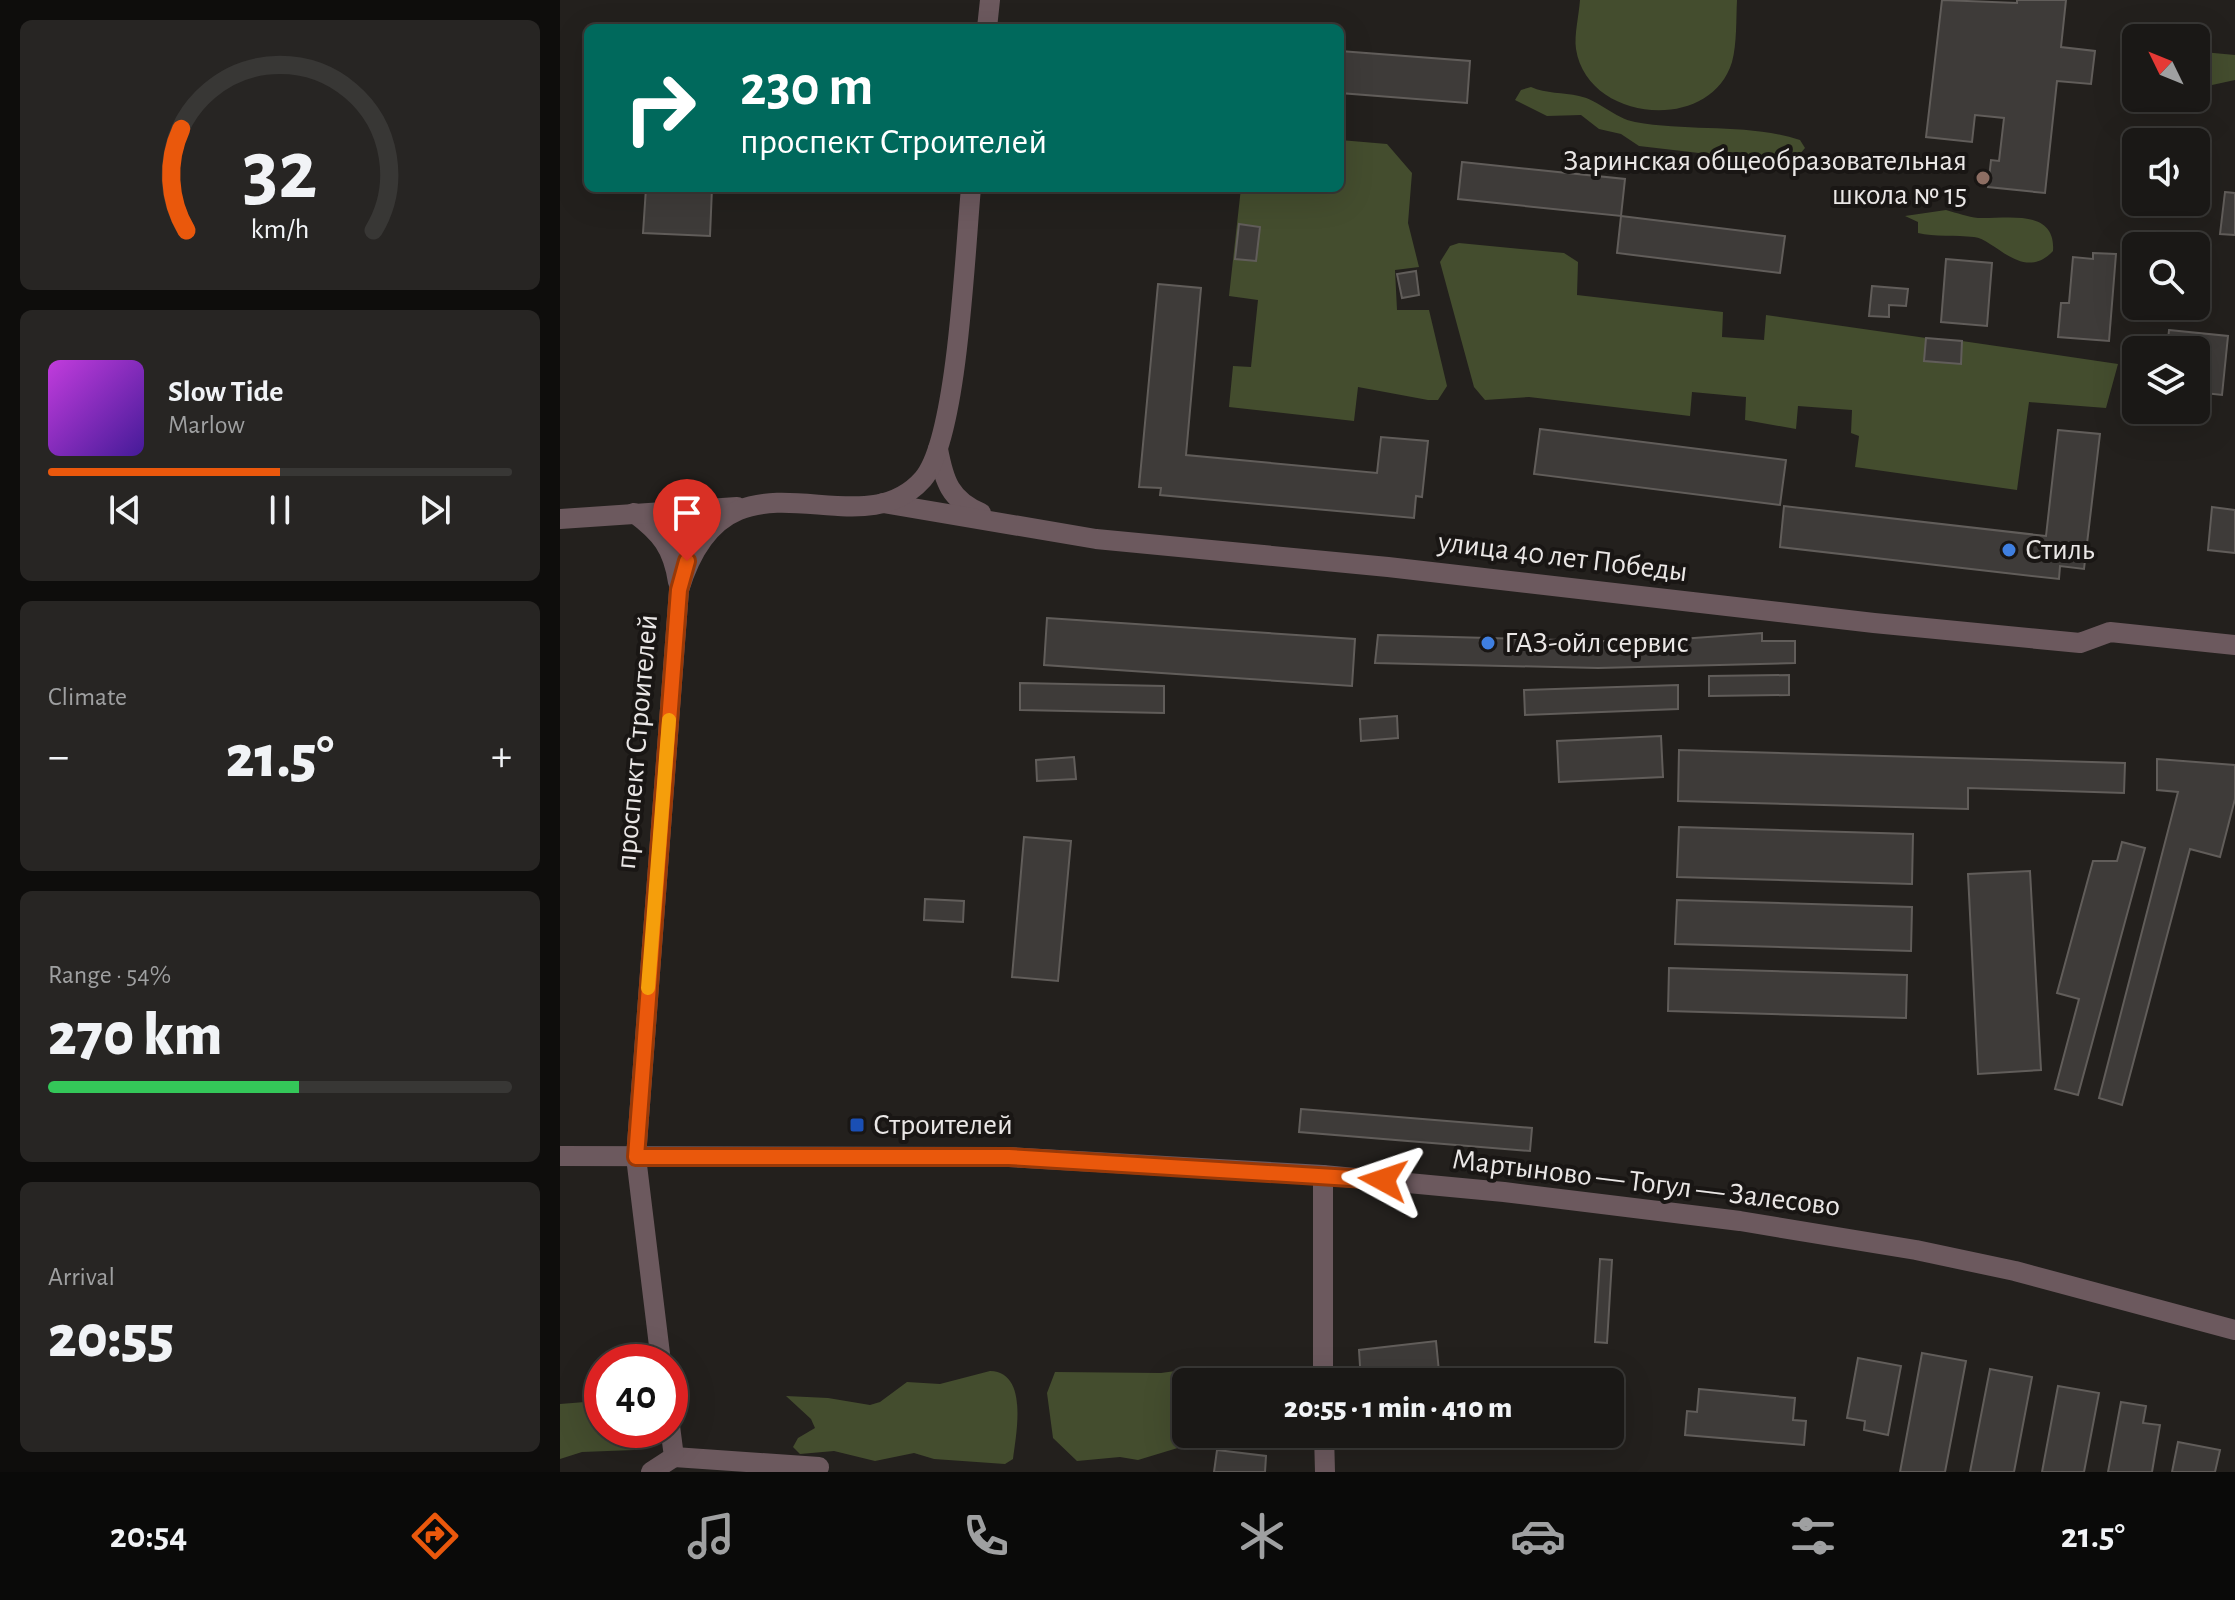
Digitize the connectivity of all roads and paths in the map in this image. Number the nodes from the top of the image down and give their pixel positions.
1 (990, 0) edge
2 (987, 24) edge
3 (971, 192) edge
4 (938, 449) junction
5 (883, 503) junction
6 (749, 506) junction
7 (634, 513) junction
8 (560, 519) edge
9 (1003, 522) junction
10 (679, 590) junction
11 (2235, 645) edge
12 (560, 1156) edge
13 (636, 1157) junction
14 (1323, 1175) junction
15 (2235, 1330) edge
16 (659, 1344) edge
17 (1323, 1368) edge
18 (673, 1448) edge
19 (1324, 1448) edge
20 (674, 1457) junction
21 (819, 1467) dead end
22 (651, 1472) edge
23 (1325, 1472) edge

1 - 2 street
3 - 4 street, проспект Строителей
4 - 5 street, проспект Строителей
4 - 9 street
5 - 6 street, проспект Строителей
5 - 9 street, улица 40 лет Победы
6 - 7 street
6 - 10 street, проспект Строителей
7 - 8 street
7 - 10 street
9 - 11 street, улица 40 лет Победы
10 - 13 street, проспект Строителей
12 - 13 street, Мартыново — Тогул — Залесово
13 - 14 street, Мартыново — Тогул — Залесово
13 - 16 street, проспект Строителей
14 - 15 street, Мартыново — Тогул — Залесово
14 - 17 street
18 - 20 street
19 - 23 street
20 - 21 street
20 - 22 street

